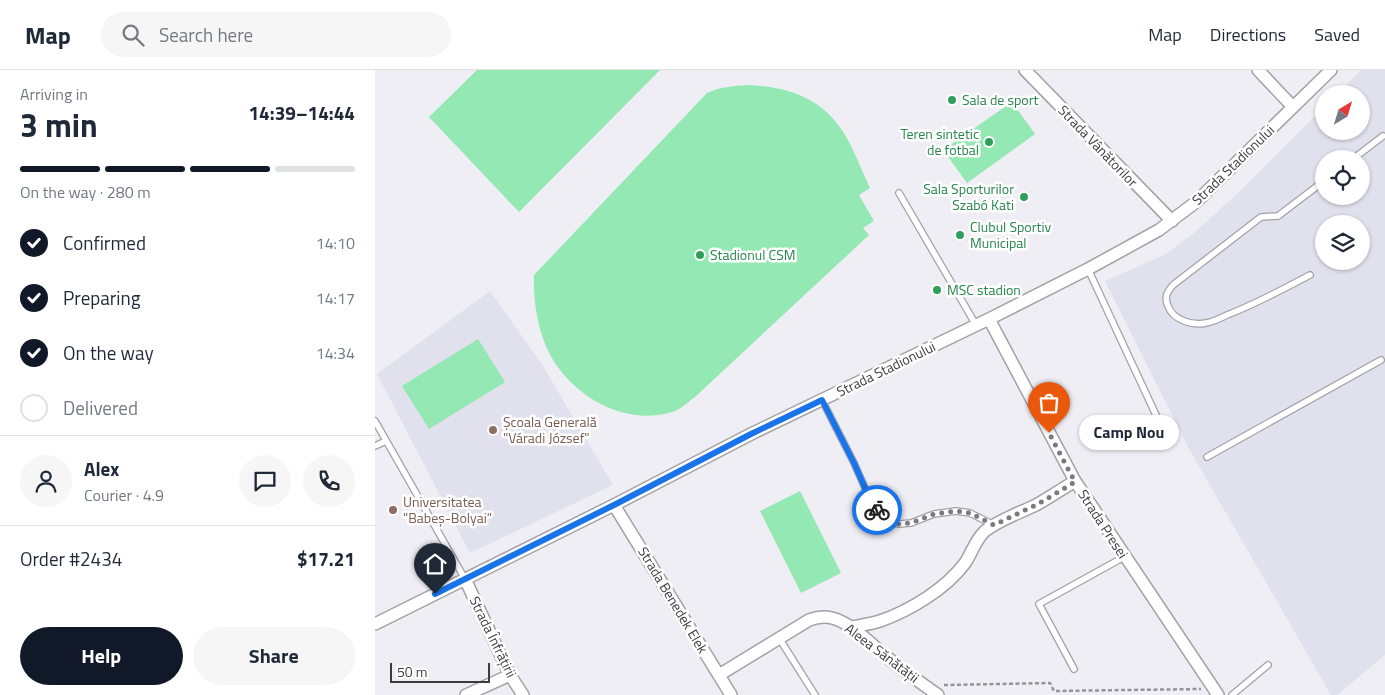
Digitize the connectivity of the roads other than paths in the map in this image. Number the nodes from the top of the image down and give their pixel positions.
1 (1025, 70) edge
2 (1258, 70) edge
3 (1331, 70) edge
4 (1293, 107) junction
5 (1383, 136) dead end
6 (1365, 150) edge
7 (1315, 188) edge
8 (899, 194) dead end
9 (1172, 221) junction
10 (1088, 269) junction
11 (1310, 275) dead end
12 (989, 319) junction
13 (976, 325) junction
14 (1381, 360) dead end
15 (822, 400) junction
16 (375, 422) edge
17 (386, 441) junction
18 (1169, 443) dead end
19 (375, 446) edge
20 (1207, 457) dead end
21 (1075, 482) junction
22 (614, 505) junction
23 (994, 525) junction
24 (1125, 557) junction
25 (465, 579) junction
26 (375, 624) edge
27 (851, 627) junction
28 (779, 638) junction
29 (1268, 665) dead end
30 (1074, 669) dead end
31 (510, 675) junction
32 (719, 675) junction
33 (1216, 692) edge
34 (466, 695) edge
35 (523, 695) edge
36 (731, 695) edge
37 (815, 695) edge
38 (938, 695) edge
39 (1232, 695) edge

1 - 9 street, Strada Vânătorilor
2 - 4 street
3 - 4 street, Strada Stadionului
4 - 9 street, Strada Stadionului
5 - 6 lane
7 - 11 lane
8 - 13 lane
9 - 10 street, Strada Stadionului
10 - 12 street, Strada Stadionului
10 - 18 lane
12 - 13 street, Strada Stadionului
12 - 21 street, Strada Presei
13 - 15 street, Strada Stadionului
14 - 20 lane
15 - 22 street, Strada Stadionului
15 - 23 lane
16 - 17 lane
17 - 19 lane
17 - 25 lane
21 - 23 street
21 - 24 street, Strada Presei
22 - 25 street, Strada Stadionului
22 - 32 street, Strada Benedek Elek
23 - 27 street
24 - 30 lane
24 - 33 street, Strada Presei
25 - 26 street, Strada Stadionului
25 - 31 street, Strada Înfrățirii
27 - 28 street, Aleea Sănătății
27 - 38 street, Aleea Sănătății
28 - 32 street, Aleea Sănătății
28 - 37 lane
29 - 39 lane
31 - 34 street
31 - 35 street, Strada Înfrățirii
32 - 36 street, Strada Benedek Elek

